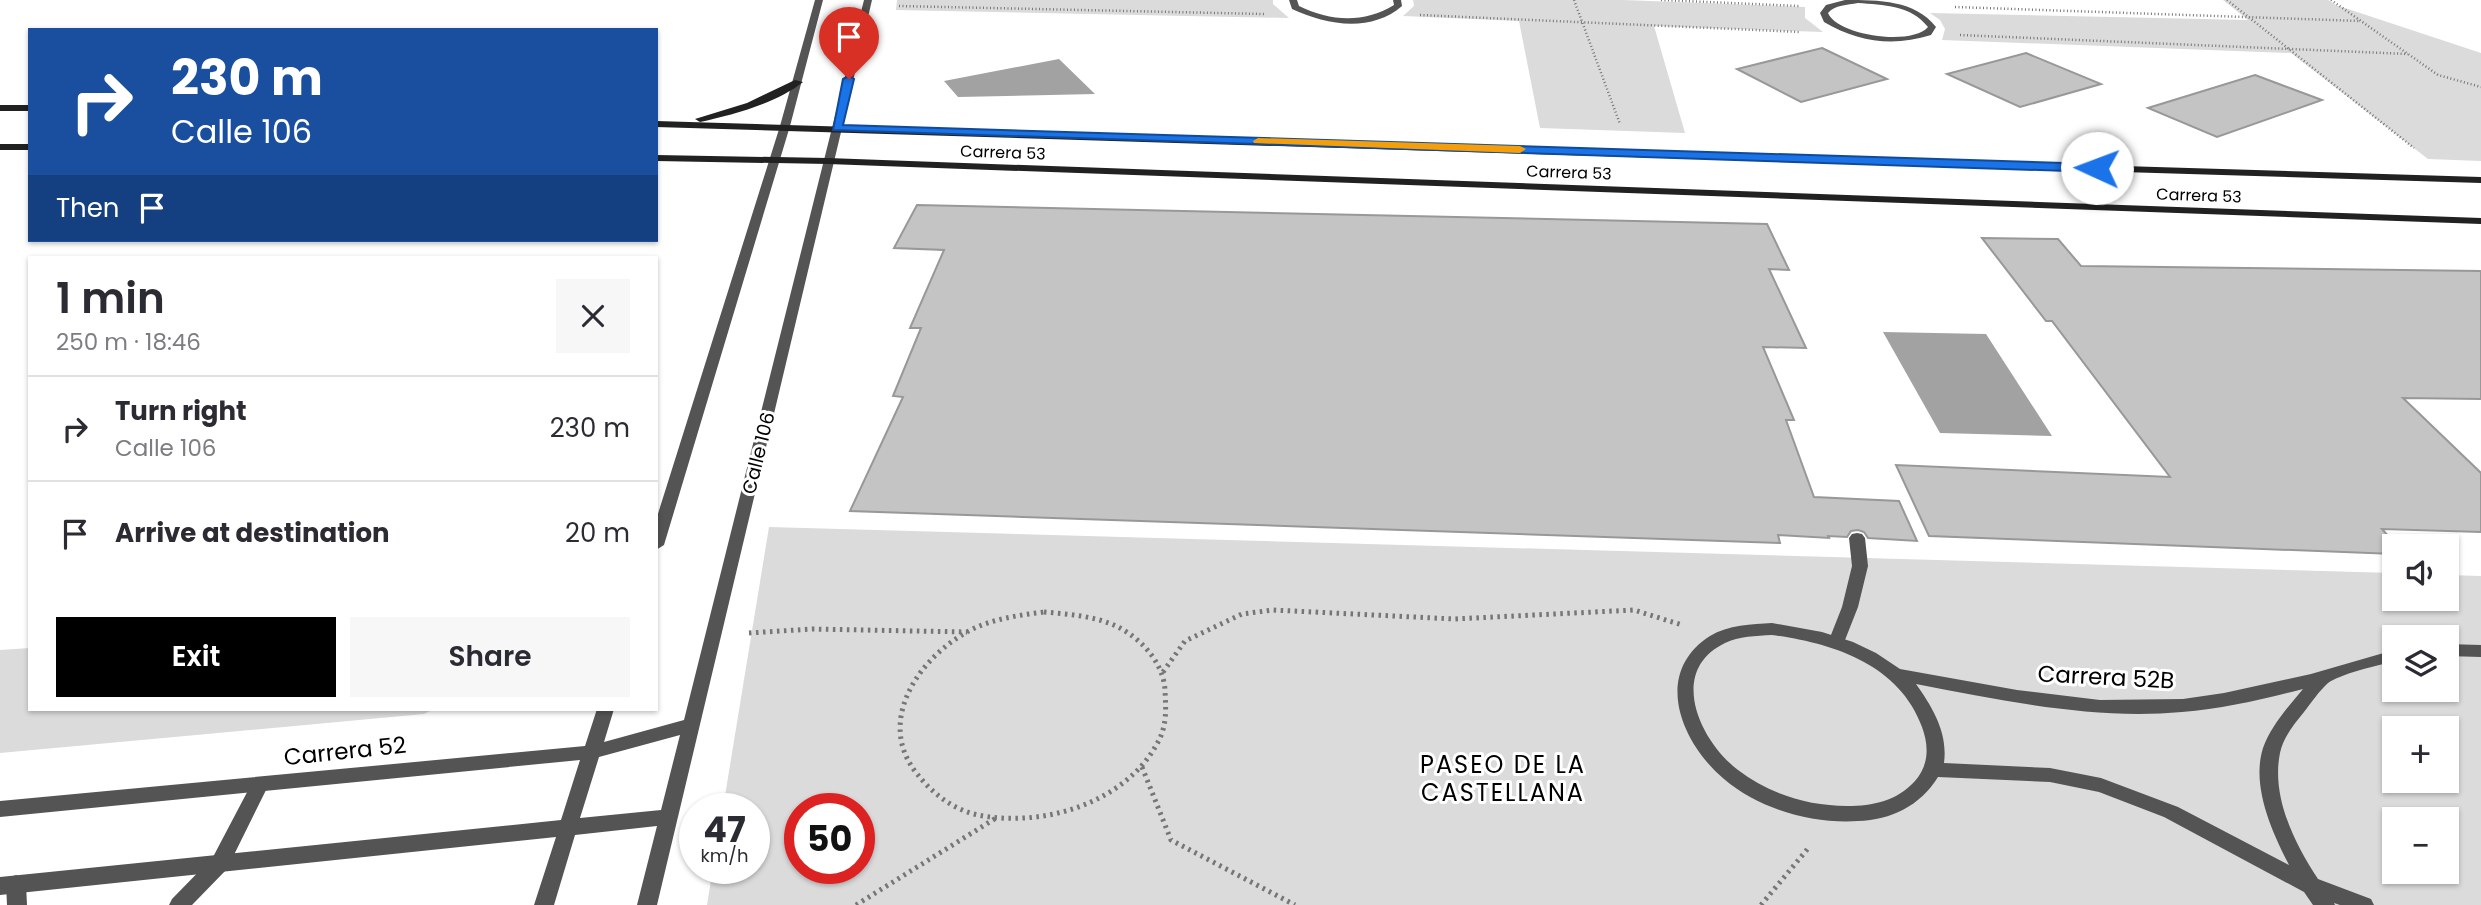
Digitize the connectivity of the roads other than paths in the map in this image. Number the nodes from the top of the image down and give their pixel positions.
1 (819, 0) edge
2 (1293, 0) edge
3 (1397, 0) edge
4 (1858, 1) edge
5 (867, 3) edge
6 (798, 82) junction
7 (0, 107) edge
8 (28, 108) edge
9 (662, 124) edge
10 (785, 126) junction
11 (837, 128) junction
12 (0, 147) edge
13 (28, 147) edge
14 (658, 158) edge
15 (776, 160) junction
16 (828, 161) junction
17 (2481, 180) edge
18 (2481, 221) edge
19 (1857, 538) dead end
20 (658, 539) edge
21 (1837, 640) junction
22 (2459, 650) edge
23 (2481, 651) edge
24 (2382, 657) edge
25 (1895, 674) junction
26 (2323, 677) junction
27 (604, 711) edge
28 (691, 725) junction
29 (592, 752) junction
30 (1934, 770) junction
31 (260, 784) junction
32 (0, 809) edge
33 (669, 817) junction
34 (570, 828) junction
35 (220, 863) junction
36 (2307, 884) junction
37 (8, 885) edge
38 (18, 905) edge
39 (179, 905) edge
40 (544, 905) edge
41 (647, 905) edge
42 (2325, 905) edge
43 (2364, 905) edge

1 - 6 street
2 - 3 street
4 - 4 street
5 - 11 street, Calle 106
6 - 9 main road
6 - 10 street
7 - 8 main road
9 - 10 main road, Carrera 53
10 - 11 main road, Carrera 53
10 - 15 street
11 - 16 street, Calle 106
11 - 17 main road, Carrera 53
12 - 13 main road
14 - 15 main road, Carrera 53
15 - 16 main road, Carrera 53
15 - 20 street
16 - 18 main road, Carrera 53
16 - 28 street, Calle 106
19 - 21 street
21 - 25 street, Carrera 52B
21 - 30 street, Carrera 52B
22 - 23 street
24 - 26 street, Carrera 52B
25 - 26 street, Carrera 52B
25 - 30 street, Carrera 52B
26 - 36 street
27 - 29 street
28 - 29 street, Carrera 52
28 - 33 street, Calle 106
29 - 31 street, Carrera 52
29 - 34 street
30 - 36 street
31 - 32 street, Carrera 52
31 - 35 street
33 - 34 street
33 - 41 street, Calle 106
34 - 35 street
34 - 40 street
35 - 37 street
35 - 39 street
36 - 42 street
36 - 43 street
37 - 38 street

